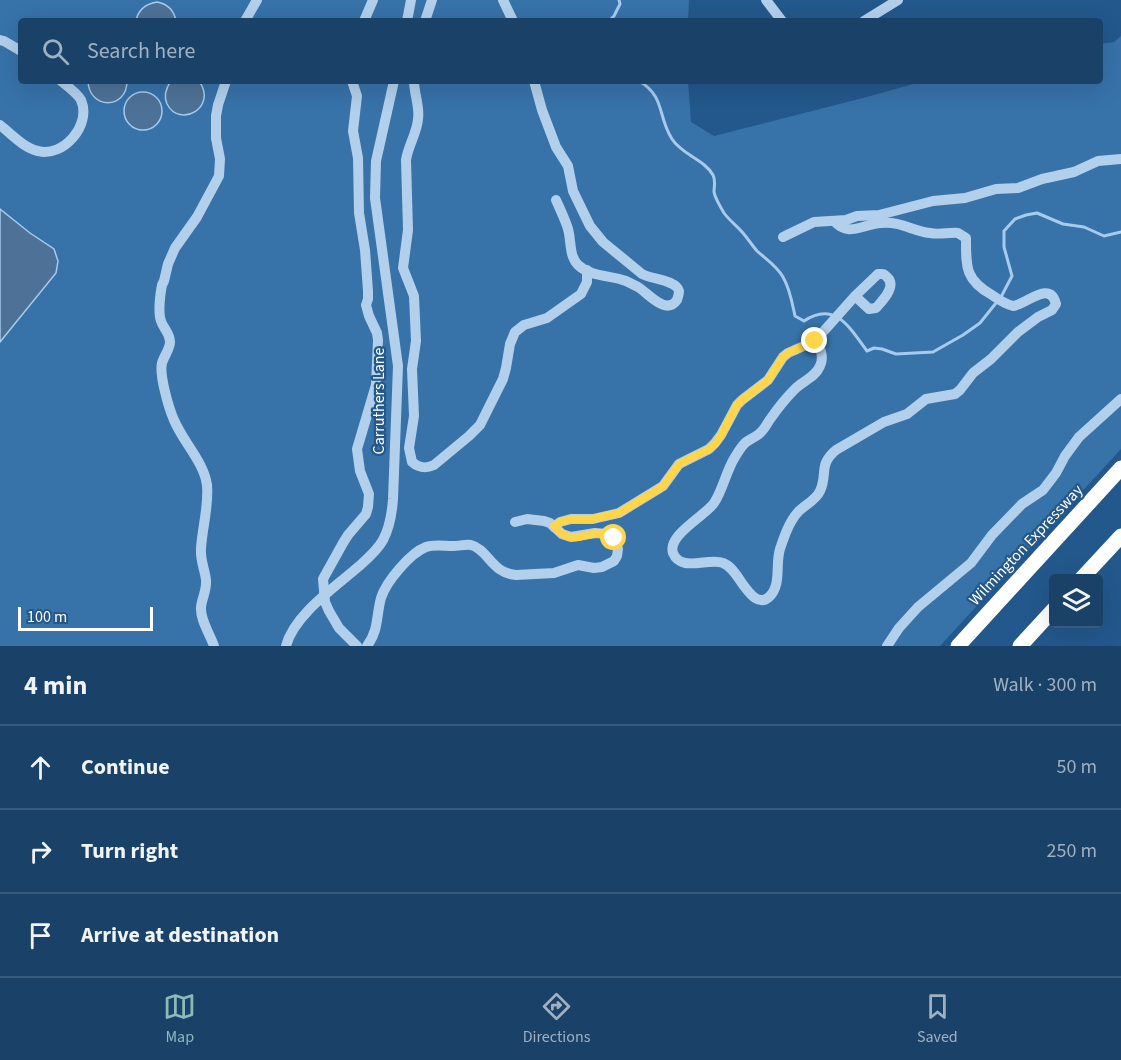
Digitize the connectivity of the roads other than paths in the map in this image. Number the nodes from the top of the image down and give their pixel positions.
1 (257, 0) edge
2 (373, 0) edge
3 (411, 0) edge
4 (432, 0) edge
5 (503, 0) edge
6 (766, 0) edge
7 (898, 0) edge
8 (246, 18) edge
9 (365, 18) edge
10 (408, 18) edge
11 (425, 18) edge
12 (512, 18) edge
13 (780, 18) edge
14 (869, 18) edge
15 (0, 40) edge
16 (18, 49) edge
17 (64, 84) edge
18 (225, 84) edge
19 (353, 84) edge
20 (393, 84) edge
21 (414, 84) edge
22 (535, 84) edge
23 (0, 125) edge
24 (1121, 159) edge
25 (556, 200) dead end
26 (834, 221) junction
27 (783, 237) dead end
28 (587, 270) junction
29 (855, 296) dead end
30 (815, 341) junction
31 (1121, 399) edge
32 (1121, 468) edge
33 (515, 522) dead end
34 (554, 526) junction
35 (1121, 536) edge
36 (1087, 574) edge
37 (325, 596) junction
38 (1049, 613) edge
39 (214, 646) edge
40 (286, 646) edge
41 (357, 646) edge
42 (367, 646) edge
43 (887, 646) edge
44 (958, 646) edge
45 (1020, 646) edge

1 - 8 street
2 - 9 street
3 - 10 street
4 - 11 street
5 - 12 street
6 - 13 street
7 - 14 street
15 - 16 street
17 - 23 street
18 - 39 street
19 - 37 street
20 - 37 street, Carruthers Lane
21 - 28 street
22 - 28 street
24 - 26 street
25 - 28 street
26 - 27 street
26 - 30 street
29 - 30 street
30 - 34 street
31 - 43 street
32 - 44 highway, Wilmington Expressway
33 - 34 street
34 - 42 street
35 - 36 highway
37 - 40 street, Carruthers Lane
37 - 41 street
38 - 45 highway

